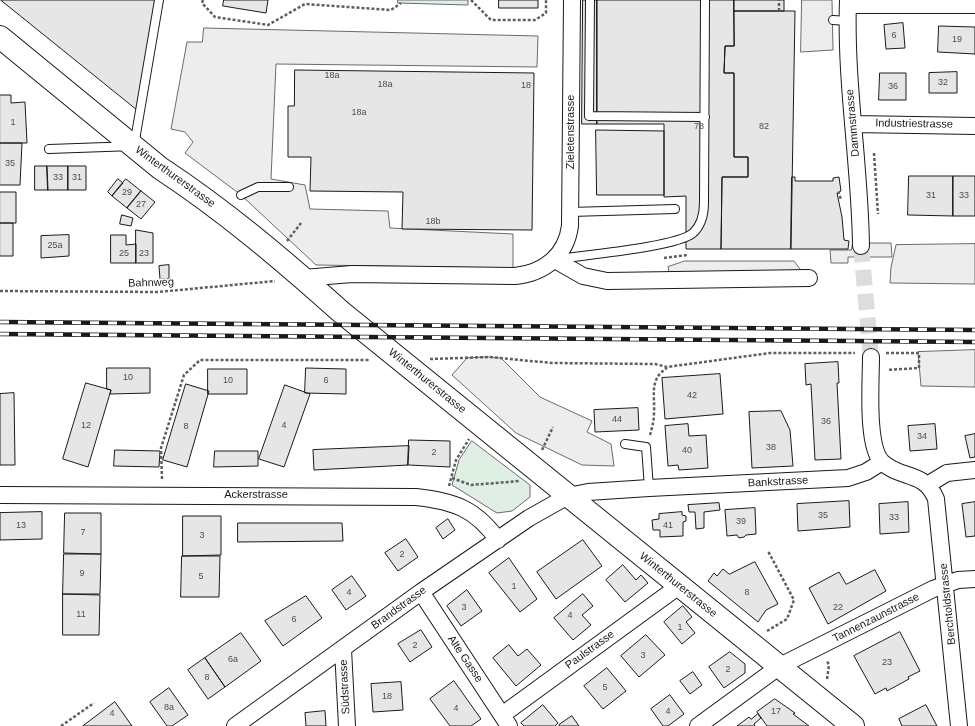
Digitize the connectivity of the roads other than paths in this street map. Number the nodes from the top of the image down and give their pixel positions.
1 (159, 0) edge
2 (572, 0) edge
3 (590, 0) edge
4 (705, 0) edge
5 (975, 5) edge
6 (844, 12) edge
7 (0, 37) edge
8 (705, 117) junction
9 (853, 124) junction
10 (975, 126) edge
11 (134, 146) junction
12 (50, 149) dead end
13 (289, 187) dead end
14 (241, 195) dead end
15 (675, 209) dead end
16 (570, 212) junction
17 (862, 246) tunnel mouth
18 (555, 260) junction
19 (303, 278) junction
20 (809, 278) dead end
21 (870, 354) tunnel mouth
22 (625, 444) dead end
23 (882, 462) junction
24 (975, 470) edge
25 (927, 485) junction
26 (649, 488) junction
27 (0, 495) edge
28 (568, 496) junction
29 (498, 540) junction
30 (975, 579) edge
31 (946, 584) junction
32 (679, 586) junction
33 (421, 592) junction
34 (343, 649) junction
35 (780, 666) junction
36 (506, 720) edge
37 (847, 724) edge
38 (235, 726) edge
39 (347, 726) edge
40 (698, 726) edge
41 (959, 726) edge

1 - 11 lane
2 - 16 street, Zieletenstrasse
3 - 8 lane
4 - 8 lane
5 - 6 street
6 - 9 street, Dammstrasse
7 - 11 main road, Winterthurerstrasse
8 - 18 lane
9 - 10 street, Industriestrasse
9 - 17 street, Dammstrasse
11 - 12 lane
11 - 19 main road, Winterthurerstrasse
13 - 14 lane
15 - 16 lane
16 - 18 street, Zieletenstrasse
18 - 19 street, Zieletenstrasse
18 - 20 street
19 - 28 main road, Winterthurerstrasse
21 - 23 street
22 - 26 lane
23 - 25 street
23 - 26 street, Bankstrasse
24 - 25 street
25 - 31 street, Berchtoldstrasse
26 - 28 street, Bankstrasse
27 - 29 street, Ackerstrasse
28 - 29 street, Brandstrasse
28 - 32 main road, Winterthurerstrasse
29 - 33 street, Brandstrasse
30 - 31 street, Tannenzaunstrasse
31 - 35 street, Tannenzaunstrasse
31 - 41 street, Berchtoldstrasse
32 - 35 main road, Winterthurerstrasse
32 - 36 street, Paulstrasse
33 - 34 street, Brandstrasse
33 - 36 street, Alte Gasse
34 - 38 street, Brandstrasse
34 - 39 street, Südstrasse
35 - 37 main road, Winterthurerstrasse
35 - 40 street, Tannenzaunstrasse

